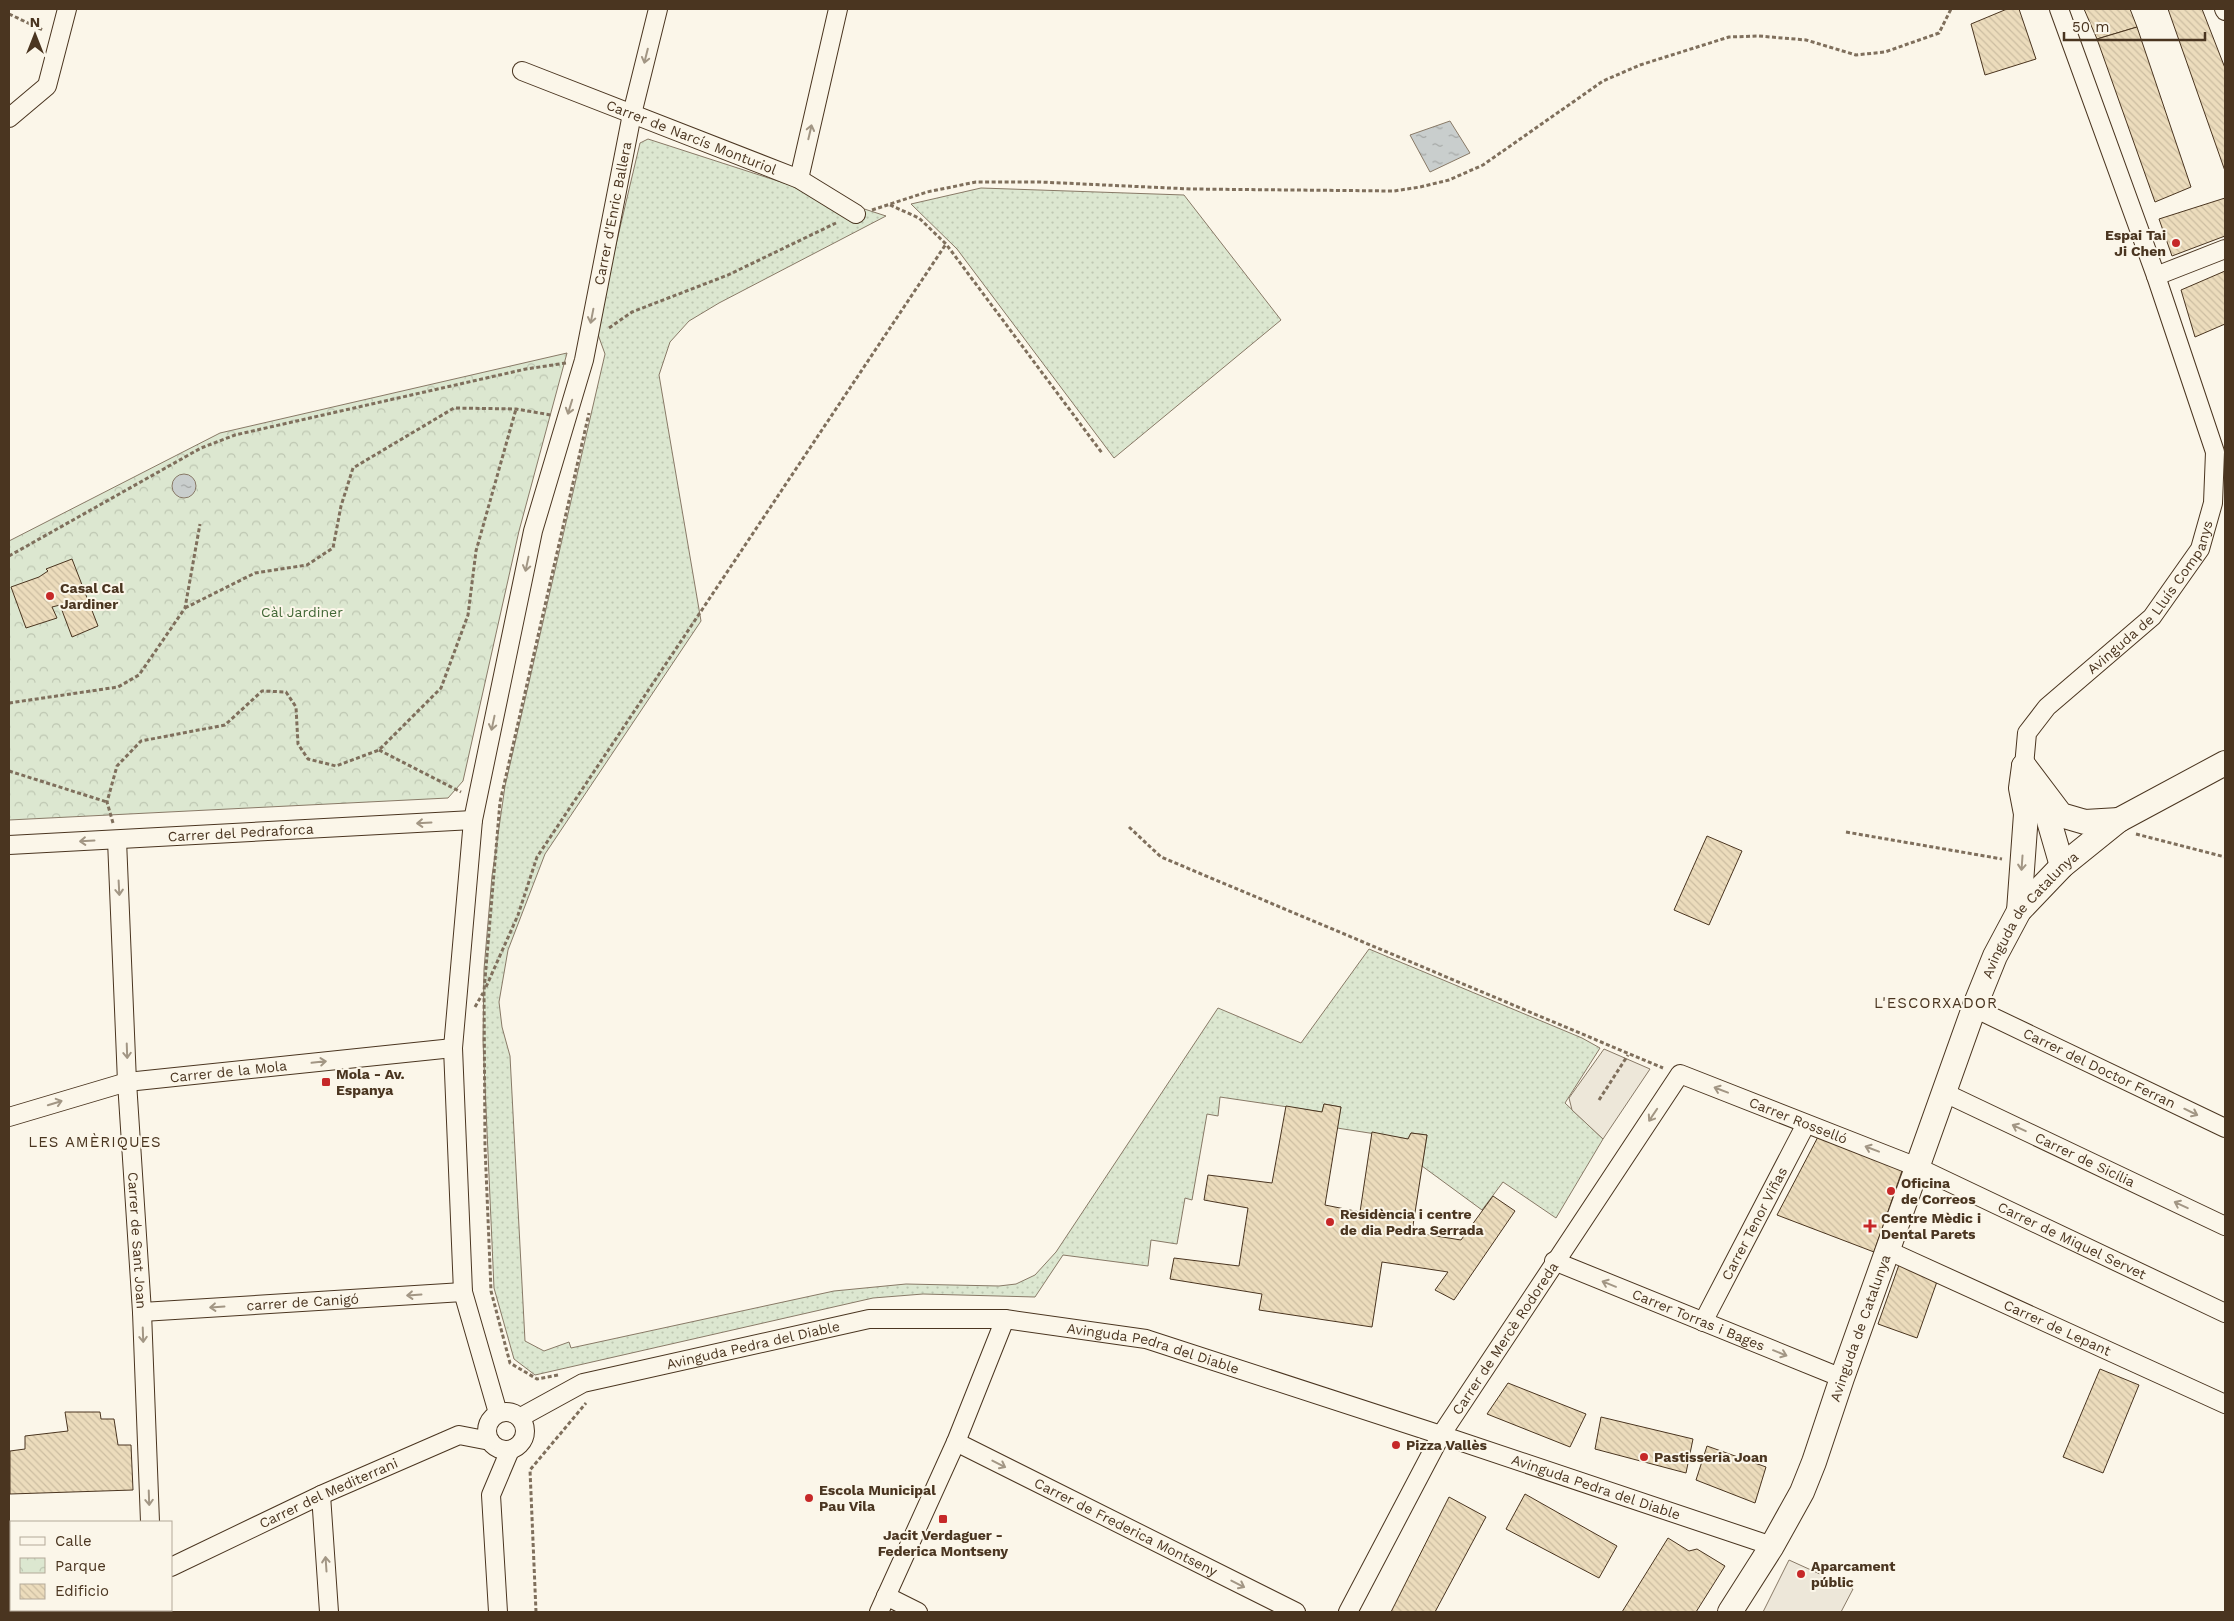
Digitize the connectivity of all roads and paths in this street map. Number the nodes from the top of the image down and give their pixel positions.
1 (67, 9) edge
2 (658, 9) edge
3 (838, 9) edge
4 (1951, 9) edge
5 (2059, 9) edge
6 (9, 14) edge
7 (59, 37) junction
8 (522, 71) dead end
9 (632, 114) junction
10 (9, 118) edge
11 (799, 179) junction
12 (890, 205) junction
13 (856, 214) junction
14 (946, 244) junction
15 (2225, 248) edge
16 (2156, 276) junction
17 (604, 332) dead end
18 (584, 360) junction
19 (516, 409) junction
20 (589, 411) dead end
21 (566, 418) junction
22 (1102, 454) dead end
23 (200, 524) dead end
24 (9, 556) edge
25 (185, 608) junction
26 (9, 703) edge
27 (379, 750) junction
28 (2225, 763) edge
29 (2024, 766) junction
30 (9, 771) edge
31 (2039, 786) junction
32 (477, 800) junction
33 (108, 802) junction
34 (2026, 814) junction
35 (122, 820) dead end
36 (473, 820) junction
37 (112, 821) junction
38 (103, 822) dead end
39 (2113, 826) junction
40 (1129, 827) dead end
41 (1846, 832) dead end
42 (117, 840) junction
43 (9, 845) edge
44 (2225, 857) edge
45 (2022, 863) junction
46 (2062, 866) junction
47 (2019, 911) junction
48 (484, 991) junction
49 (1974, 1008) junction
50 (471, 1016) dead end
51 (452, 1048) junction
52 (1628, 1055) junction
53 (1680, 1074) junction
54 (127, 1082) junction
55 (1945, 1093) junction
56 (1599, 1100) dead end
57 (9, 1117) edge
58 (1806, 1124) junction
59 (2225, 1128) edge
60 (1917, 1167) junction
61 (2225, 1226) edge
62 (1889, 1252) junction
63 (1554, 1262) junction
64 (463, 1292) junction
65 (142, 1312) junction
66 (2225, 1313) edge
67 (1005, 1319) junction
68 (1702, 1322) junction
69 (1842, 1378) junction
70 (583, 1384) junction
71 (2225, 1404) edge
72 (498, 1413) junction
73 (521, 1417) junction
74 (1441, 1435) junction
75 (490, 1441) junction
76 (956, 1442) junction
77 (510, 1450) junction
78 (321, 1496) junction
79 (150, 1521) edge
80 (1772, 1546) junction
81 (172, 1567) edge
82 (886, 1596) junction
83 (329, 1612) edge
84 (498, 1612) edge
85 (536, 1612) edge
86 (879, 1612) edge
87 (918, 1612) edge
88 (1296, 1612) edge
89 (1348, 1612) edge
90 (1730, 1612) edge

1 - 7 street
2 -> 9 street, Carrer d'Enric Ballera
11 -> 3 street
4 - 12 path
5 - 16 street, Avinguda de Lluís Companys
6 - 7 path
7 - 10 street
8 - 9 street, Carrer de Narcís Monturiol
9 - 11 street, Carrer de Narcís Monturiol
9 -> 18 street, Carrer d'Enric Ballera
11 - 13 street, Carrer de Narcís Monturiol
12 - 13 path
12 - 14 path
13 - 17 path
14 - 22 path
14 - 48 path
15 - 16 street
16 - 29 street, Avinguda de Lluís Companys
18 -> 21 street, Carrer d'Enric Ballera
18 - 24 path
19 - 21 path
19 - 25 path
19 - 27 path
20 - 48 path
21 -> 32 street, Carrer d'Enric Ballera
23 - 25 path
25 - 26 path
27 - 32 path
27 - 33 path
28 - 39 street, Avinguda de Catalunya
29 - 31 street
29 - 34 street
30 - 33 path
31 - 39 street
31 - 46 street
32 - 36 street, Carrer d'Enric Ballera
33 - 37 path
34 -> 45 street
34 - 46 street
35 - 37 path
36 -> 42 street, Carrer del Pedraforca
36 - 51 street, Carrer d'Enric Ballera
37 - 38 path
37 - 42 path
39 - 44 path
39 - 46 street, Avinguda de Catalunya
40 - 52 path
41 - 45 path
42 -> 43 street, Carrer del Pedraforca
42 -> 54 street, Carrer de Sant Joan
45 - 47 street
46 - 47 street, Avinguda de Catalunya
47 - 49 street, Avinguda de Catalunya
48 - 50 path
48 - 70 path
49 - 55 street, Avinguda de Catalunya
49 -> 59 street, Carrer del Doctor Ferran
54 -> 51 street, Carrer de la Mola
51 - 64 street, Carrer d'Enric Ballera
52 - 53 path
52 - 56 path
58 -> 53 street, Carrer Rosselló
53 -> 63 street, Carrer de Mercè Rodoreda
57 -> 54 street, Carrer de la Mola
54 - 65 street, Carrer de Sant Joan
55 - 60 street, Avinguda de Catalunya
61 -> 55 street, Carrer de Sicília
60 -> 58 street, Carrer Rosselló
58 - 68 street, Carrer Tenor Viñas
60 - 62 street, Avinguda de Catalunya
60 - 66 street, Carrer de Miquel Servet
62 - 69 street, Avinguda de Catalunya
62 - 71 street, Carrer de Lepant
68 -> 63 street, Carrer Torras i Bages
63 - 74 street, Carrer de Mercè Rodoreda
64 -> 65 street, carrer de Canigó
64 - 72 street, Carrer d'Enric Ballera
65 -> 79 street, Carrer de Sant Joan
67 - 70 street, Avinguda Pedra del Diable
67 - 74 street, Avinguda Pedra del Diable
67 - 76 street
68 -> 69 street, Carrer Torras i Bages
69 - 80 street, Avinguda de Catalunya
70 - 73 street, Avinguda Pedra del Diable
70 - 85 path
72 - 73 street
72 - 75 street
73 - 77 street
74 - 80 street, Avinguda Pedra del Diable
74 - 89 street, Carrer de Mercè Rodoreda
75 - 77 street
75 - 78 street, Carrer del Mediterrani
76 - 82 street
76 -> 88 street, Carrer de Frederica Montseny
77 - 84 street
78 - 81 street, Carrer del Mediterrani
83 -> 78 street
80 - 90 street, Avinguda de Catalunya
82 - 86 street
82 - 87 street

